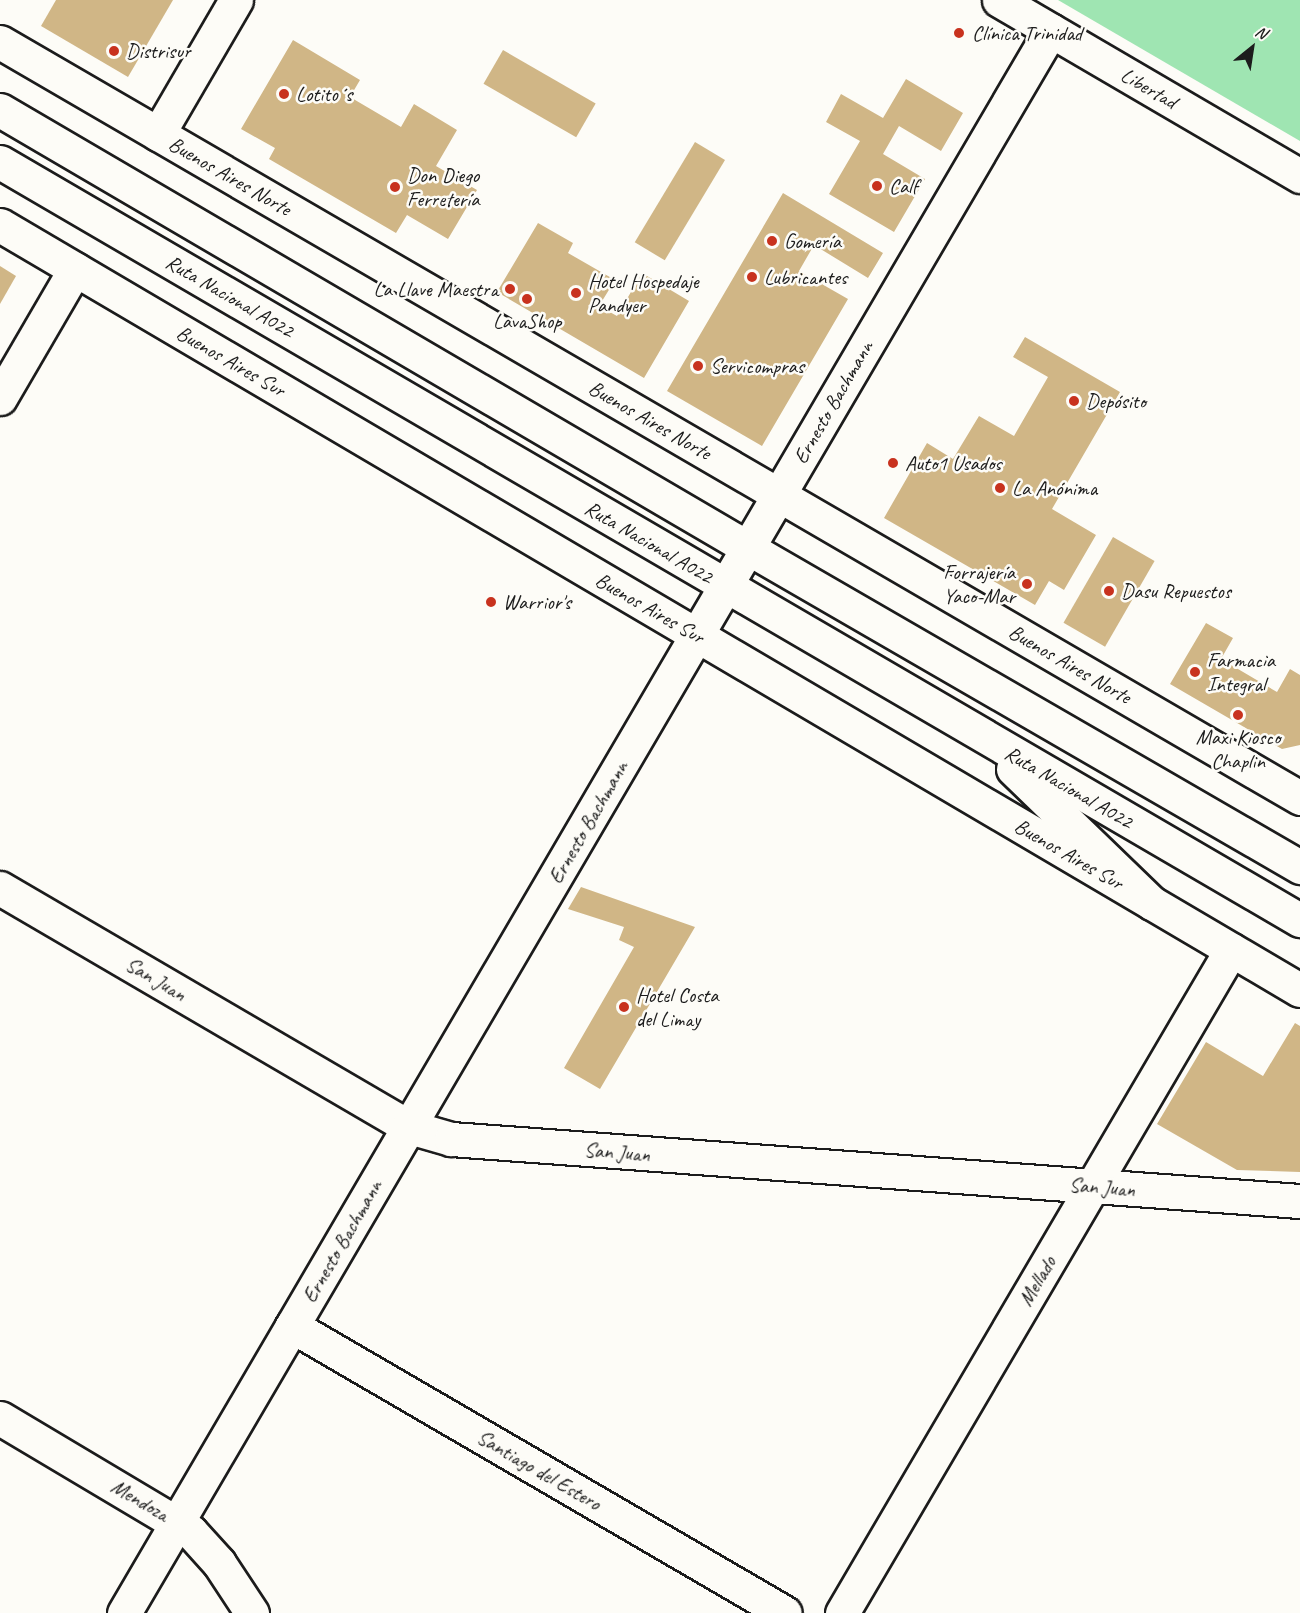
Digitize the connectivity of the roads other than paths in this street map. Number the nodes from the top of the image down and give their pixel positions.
1 (236, 0) edge
2 (999, 0) edge
3 (1051, 30) junction
4 (0, 42) edge
5 (0, 93) edge
6 (0, 110) edge
7 (42, 134) junction
8 (158, 134) junction
9 (0, 162) edge
10 (1300, 176) edge
11 (0, 225) edge
12 (75, 269) junction
13 (0, 398) edge
14 (779, 495) junction
15 (748, 548) junction
16 (725, 586) junction
17 (697, 635) junction
18 (974, 732) junction
19 (1300, 798) edge
20 (1300, 867) edge
21 (0, 888) edge
22 (1152, 903) junction
23 (1300, 920) edge
24 (1231, 950) junction
25 (1300, 990) edge
26 (409, 1127) junction
27 (1093, 1186) junction
28 (1300, 1201) edge
29 (292, 1326) junction
30 (0, 1418) edge
31 (177, 1522) junction
32 (124, 1613) edge
33 (252, 1613) edge
34 (785, 1613) edge
35 (842, 1613) edge

1 - 8 main road
2 - 3 main road, Libertad
3 - 10 main road, Libertad
3 - 14 main road, Ernesto Bachmann
4 - 8 main road, Buenos Aires Norte
5 - 7 main road
6 - 7 main road, Ruta Nacional A022
7 - 15 main road, Ruta Nacional A022
8 - 14 main road, Buenos Aires Norte
9 - 16 main road, Ruta Nacional A022
11 - 12 main road, Buenos Aires Sur
12 - 13 main road
12 - 17 main road, Buenos Aires Sur
14 - 15 main road, Ernesto Bachmann
14 - 19 main road, Buenos Aires Norte
15 - 16 main road, Ernesto Bachmann
15 - 20 main road, Ruta Nacional A022
16 - 17 main road, Ernesto Bachmann
16 - 18 main road, Ruta Nacional A022
17 - 22 main road, Buenos Aires Sur
17 - 26 main road, Ernesto Bachmann
18 - 22 main road
18 - 23 main road, Ruta Nacional A022
21 - 26 main road, San Juan
22 - 24 main road, Buenos Aires Sur
24 - 25 main road, Buenos Aires Sur
24 - 27 main road, Mellado
26 - 27 main road, San Juan
26 - 29 main road, Ernesto Bachmann
27 - 28 main road, San Juan
27 - 35 main road, Mellado
29 - 31 main road, Ernesto Bachmann
29 - 34 main road, Santiago del Estero
30 - 31 main road, Mendoza
31 - 32 main road, Ernesto Bachmann
31 - 33 main road, Mendoza

